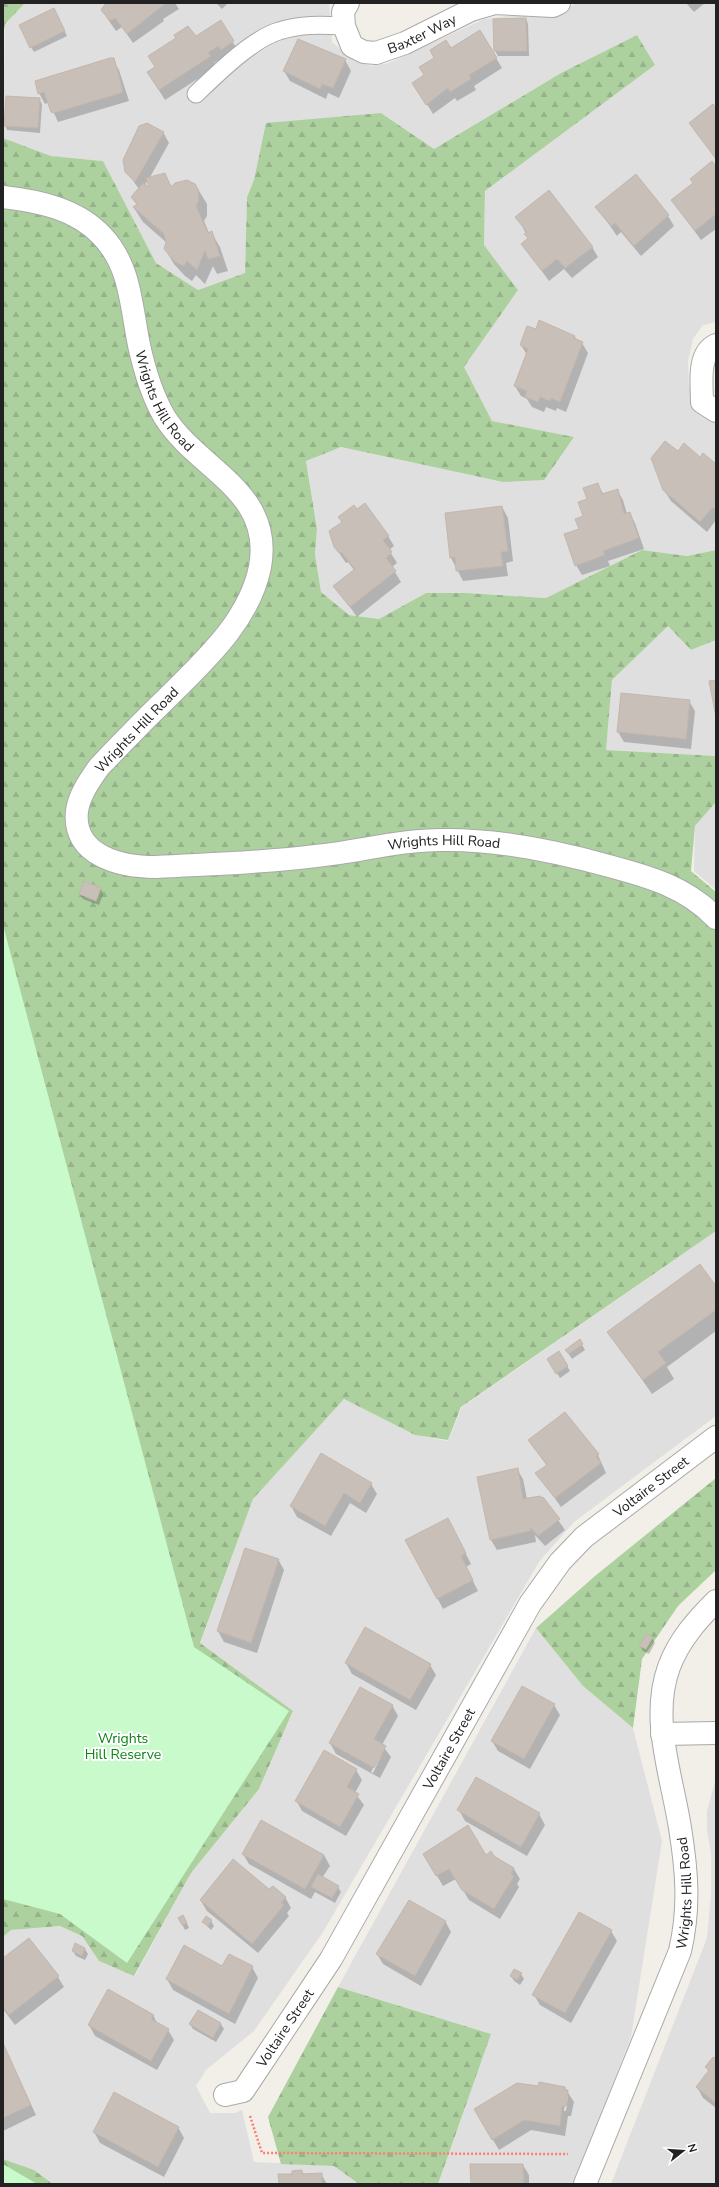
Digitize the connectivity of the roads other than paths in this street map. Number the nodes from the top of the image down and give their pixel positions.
1 (348, 3) edge
2 (559, 3) edge
3 (344, 26) junction
4 (196, 94) dead end
5 (3, 197) edge
6 (716, 345) edge
7 (716, 411) edge
8 (716, 918) edge
9 (716, 1437) edge
10 (716, 1601) edge
11 (716, 1733) edge
12 (662, 1734) junction
13 (234, 2093) road end
14 (585, 2184) edge

1 - 3 street, Baxter Way
2 - 3 street, Baxter Way
3 - 4 lane
5 - 8 street, Wrights Hill Road
6 - 7 street
9 - 13 street, Voltaire Street
10 - 12 street, Wrights Hill Road
11 - 12 street
12 - 14 street, Wrights Hill Road

